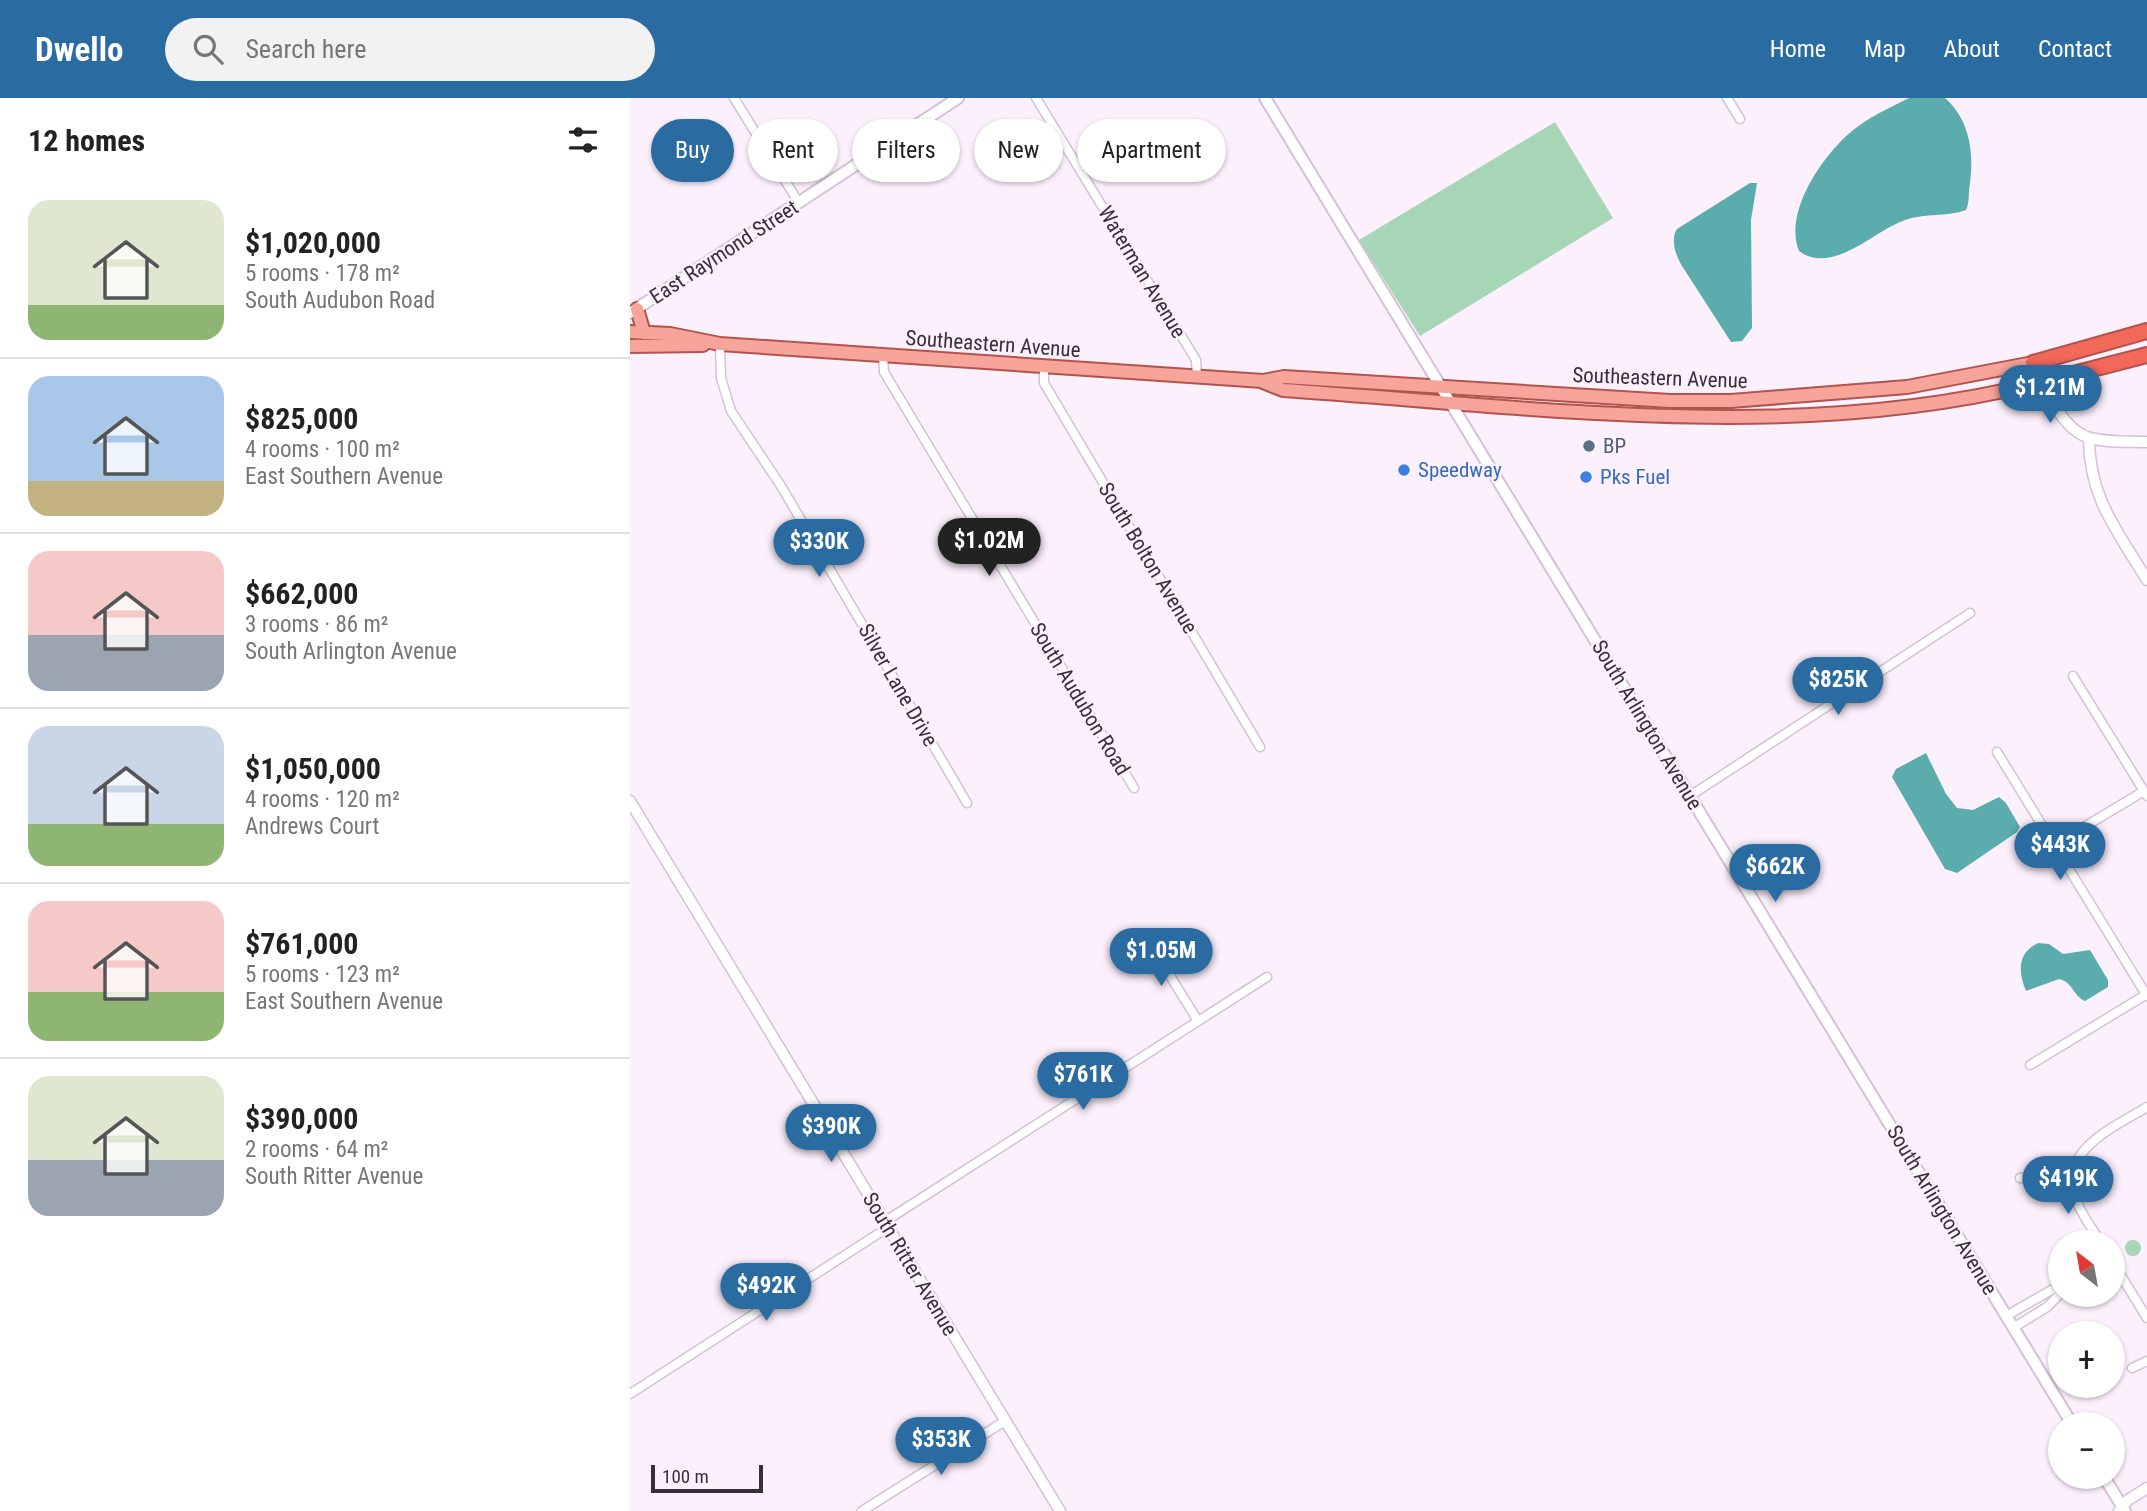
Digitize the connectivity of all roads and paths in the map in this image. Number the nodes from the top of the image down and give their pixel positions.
1 (734, 98) edge
2 (958, 98) edge
3 (1036, 98) edge
4 (1265, 98) edge
5 (1727, 98) edge
6 (1740, 119) dead end
7 (799, 202) junction
8 (632, 307) edge
9 (2147, 331) edge
10 (630, 332) edge
11 (644, 333) junction
12 (720, 344) junction
13 (630, 346) edge
14 (2147, 355) edge
15 (883, 356) junction
16 (2033, 363) junction
17 (1044, 366) junction
18 (1197, 376) junction
19 (1263, 381) junction
20 (2042, 382) junction
21 (1439, 386) junction
22 (1449, 401) junction
23 (2089, 438) junction
24 (2147, 442) edge
25 (2147, 580) edge
26 (1970, 613) dead end
27 (2073, 676) dead end
28 (1260, 747) dead end
29 (1997, 752) dead end
30 (1134, 788) dead end
31 (2146, 794) edge
32 (1690, 796) junction
33 (630, 801) edge
34 (967, 803) dead end
35 (2054, 845) junction
36 (1148, 940) dead end
37 (1267, 977) dead end
38 (2147, 995) edge
39 (1198, 1021) junction
40 (2030, 1065) dead end
41 (2147, 1107) edge
42 (2020, 1178) dead end
43 (2072, 1180) junction
44 (886, 1225) junction
45 (2094, 1230) edge
46 (2125, 1282) edge
47 (2048, 1292) edge
48 (2048, 1306) edge
49 (2006, 1316) junction
50 (2147, 1318) edge
51 (2013, 1328) junction
52 (2147, 1361) edge
53 (2132, 1368) dead end
54 (630, 1394) edge
55 (2065, 1412) edge
56 (1005, 1420) junction
57 (2147, 1488) edge
58 (2111, 1489) edge
59 (2122, 1510) edge
60 (862, 1511) edge
61 (1060, 1511) edge

1 - 7 street
2 - 7 main road, East Raymond Street
3 - 18 street, Waterman Avenue
4 - 21 main road, South Arlington Avenue
5 - 6 street
7 - 8 main road, East Raymond Street
8 - 11 main road
9 - 16 highway
10 - 11 main road, Southeastern Avenue
11 - 12 main road, Southeastern Avenue
12 - 13 main road, Southeastern Avenue
12 - 15 main road, Southeastern Avenue
12 - 34 street, Silver Lane Drive
14 - 20 highway
15 - 17 main road, Southeastern Avenue
15 - 30 street, South Audubon Road
16 - 20 street
16 - 21 main road, Southeastern Avenue
17 - 18 main road, Southeastern Avenue
17 - 28 street, South Bolton Avenue
18 - 19 main road, Southeastern Avenue
19 - 21 main road, Southeastern Avenue
19 - 22 main road, Southeastern Avenue
20 - 22 main road, Southeastern Avenue
20 - 23 street
21 - 22 main road, South Arlington Avenue
22 - 32 main road, South Arlington Avenue
23 - 24 street
23 - 25 street
26 - 32 street
27 - 31 street
29 - 35 street
31 - 35 street
32 - 49 main road, South Arlington Avenue
33 - 44 street, South Ritter Avenue
35 - 38 street
36 - 39 street
37 - 39 street
38 - 40 street
39 - 44 street
41 - 43 street
42 - 43 street
43 - 45 street
44 - 54 street
44 - 56 street, South Ritter Avenue
46 - 50 street
47 - 49 street
48 - 51 street
49 - 51 main road, South Arlington Avenue
51 - 55 main road, South Arlington Avenue
52 - 53 street
56 - 60 street
56 - 61 street, South Ritter Avenue
57 - 59 street
58 - 59 main road

